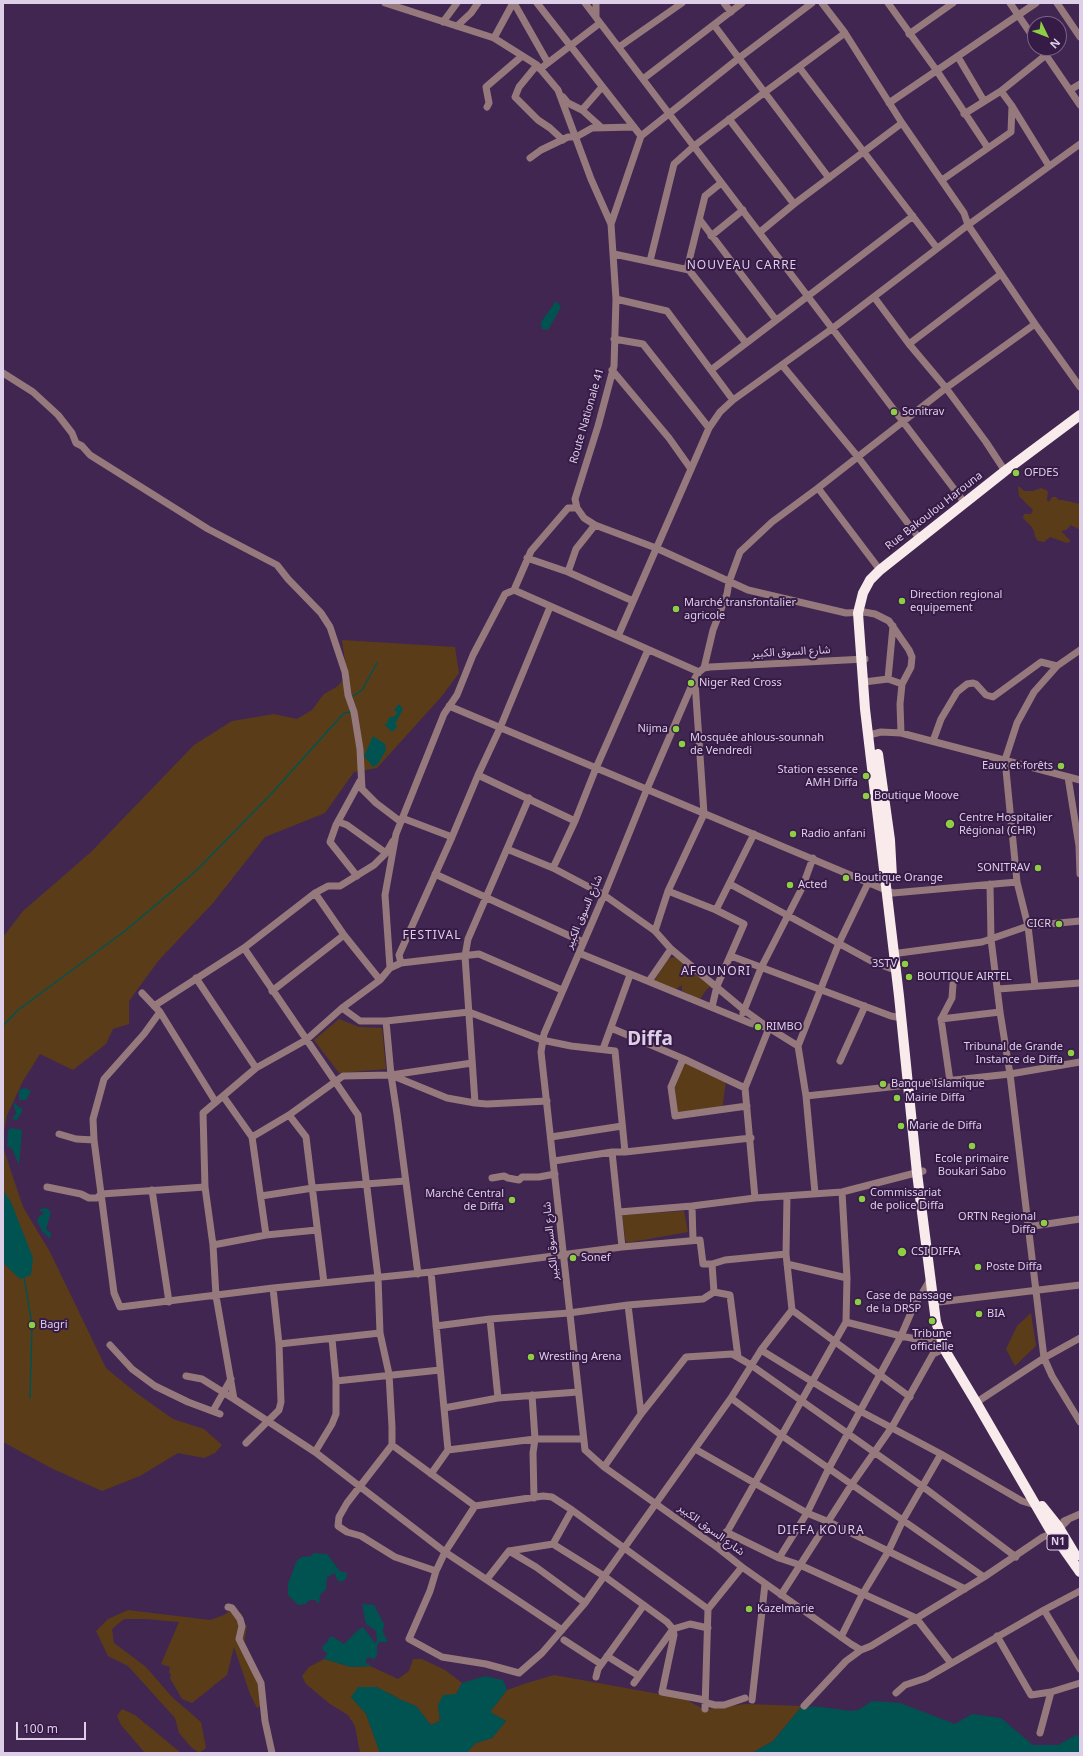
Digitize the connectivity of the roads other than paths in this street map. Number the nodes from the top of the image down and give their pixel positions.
1 (385, 3) edge
2 (478, 3) edge
3 (514, 3) edge
4 (537, 3) edge
5 (585, 3) edge
6 (596, 3) edge
7 (682, 3) edge
8 (724, 3) edge
9 (742, 3) edge
10 (812, 3) edge
11 (822, 3) edge
12 (888, 3) edge
13 (953, 3) edge
14 (1010, 3) edge
15 (1036, 3) edge
16 (1056, 3) edge
17 (453, 5) edge
18 (674, 5) edge
19 (731, 12) junction
20 (596, 16) junction
21 (1018, 16) junction
22 (443, 22) junction
23 (600, 23) junction
24 (714, 25) junction
25 (457, 26) junction
26 (1027, 29) edge
27 (845, 33) junction
28 (909, 34) junction
29 (1080, 37) edge
30 (494, 38) junction
31 (570, 47) junction
32 (619, 47) junction
33 (522, 56) junction
34 (1045, 56) edge
35 (1047, 56) edge
36 (958, 57) junction
37 (739, 58) junction
38 (548, 63) junction
39 (539, 67) junction
40 (799, 67) junction
41 (937, 71) junction
42 (643, 79) junction
43 (1080, 84) edge
44 (602, 88) junction
45 (558, 90) junction
46 (1070, 90) junction
47 (1000, 91) junction
48 (765, 92) junction
49 (984, 101) junction
50 (889, 103) junction
51 (1080, 105) edge
52 (1012, 106) junction
53 (486, 107) dead end
54 (582, 110) junction
55 (669, 113) junction
56 (964, 114) junction
57 (729, 119) junction
58 (902, 123) junction
59 (634, 126) junction
60 (601, 127) junction
61 (641, 136) junction
62 (576, 137) junction
63 (563, 140) junction
64 (1080, 144) edge
65 (694, 146) junction
66 (988, 148) junction
67 (864, 151) junction
68 (530, 158) dead end
69 (1049, 166) junction
70 (829, 178) junction
71 (942, 180) junction
72 (721, 183) junction
73 (794, 204) junction
74 (743, 210) junction
75 (913, 216) junction
76 (700, 220) junction
77 (610, 224) junction
78 (968, 225) junction
79 (760, 232) junction
80 (711, 236) junction
81 (937, 248) junction
82 (614, 254) junction
83 (650, 261) junction
84 (687, 269) junction
85 (1002, 274) junction
86 (808, 296) junction
87 (874, 297) junction
88 (616, 299) junction
89 (776, 320) junction
90 (1035, 324) junction
91 (833, 328) junction
92 (614, 339) junction
93 (746, 343) junction
94 (909, 344) junction
95 (782, 365) junction
96 (612, 370) junction
97 (711, 370) junction
98 (3, 373) edge
99 (1080, 387) edge
100 (946, 388) junction
101 (733, 400) junction
102 (1080, 415) edge
103 (904, 422) junction
104 (1080, 422) edge
105 (709, 428) junction
106 (858, 457) junction
107 (691, 469) junction
108 (1005, 470) junction
109 (818, 488) junction
110 (964, 502) junction
111 (577, 508) junction
112 (595, 525) junction
113 (919, 538) junction
114 (656, 548) junction
115 (527, 558) junction
116 (880, 570) junction
117 (568, 572) junction
118 (729, 582) junction
119 (514, 590) junction
120 (632, 601) junction
121 (550, 607) junction
122 (861, 612) junction
123 (893, 626) junction
124 (618, 636) junction
125 (648, 650) junction
126 (1080, 650) edge
127 (864, 659) junction
128 (1057, 666) junction
129 (699, 673) junction
130 (888, 679) junction
131 (866, 682) junction
132 (902, 684) junction
133 (449, 706) junction
134 (500, 728) junction
135 (901, 733) junction
136 (872, 734) junction
137 (933, 741) junction
138 (1005, 760) junction
139 (596, 768) junction
140 (478, 775) junction
141 (1068, 777) junction
142 (1080, 780) edge
143 (360, 781) junction
144 (646, 789) junction
145 (529, 798) junction
146 (704, 814) junction
147 (402, 820) junction
148 (575, 821) junction
149 (339, 822) junction
150 (754, 834) junction
151 (396, 835) junction
152 (452, 837) junction
153 (507, 849) junction
154 (386, 853) junction
155 (813, 858) junction
156 (553, 868) junction
157 (435, 874) junction
158 (1080, 874) edge
159 (357, 876) junction
160 (869, 881) junction
161 (1017, 882) junction
162 (730, 884) junction
163 (990, 884) junction
164 (668, 891) junction
165 (890, 891) junction
166 (315, 893) junction
167 (604, 895) junction
168 (487, 898) junction
169 (716, 910) junction
170 (787, 916) junction
171 (1080, 921) edge
172 (1028, 926) junction
173 (655, 931) junction
174 (344, 935) junction
175 (991, 939) junction
176 (583, 942) junction
177 (839, 943) junction
178 (244, 948) junction
179 (671, 949) junction
180 (579, 953) junction
181 (899, 953) junction
182 (465, 956) junction
183 (731, 956) junction
184 (401, 964) junction
185 (390, 968) junction
186 (761, 968) junction
187 (895, 970) junction
188 (630, 975) junction
189 (196, 978) junction
190 (380, 980) junction
191 (649, 981) junction
192 (1080, 983) edge
193 (953, 984) dead end
194 (717, 986) junction
195 (1035, 986) junction
196 (821, 989) junction
197 (998, 989) junction
198 (562, 990) junction
199 (272, 991) junction
200 (142, 993) dead end
201 (154, 1006) junction
202 (865, 1006) junction
203 (712, 1007) junction
204 (342, 1008) junction
205 (744, 1010) junction
206 (160, 1012) junction
207 (469, 1012) junction
208 (1000, 1012) junction
209 (901, 1018) junction
210 (740, 1019) junction
211 (941, 1019) junction
212 (386, 1021) junction
213 (611, 1028) junction
214 (769, 1028) junction
215 (306, 1040) junction
216 (542, 1040) junction
217 (798, 1046) junction
218 (603, 1049) junction
219 (683, 1059) junction
220 (840, 1061) dead end
221 (1080, 1062) edge
222 (472, 1063) junction
223 (256, 1068) junction
224 (1010, 1074) junction
225 (391, 1075) junction
226 (950, 1081) junction
227 (335, 1082) junction
228 (912, 1085) junction
229 (745, 1088) junction
230 (223, 1096) junction
231 (806, 1096) junction
232 (216, 1101) junction
233 (547, 1101) junction
234 (475, 1103) junction
235 (747, 1106) junction
236 (289, 1115) junction
237 (622, 1126) junction
238 (59, 1134) dead end
239 (252, 1137) junction
240 (551, 1137) junction
241 (751, 1138) junction
242 (94, 1140) junction
243 (612, 1152) junction
244 (625, 1152) junction
245 (554, 1162) junction
246 (920, 1172) junction
247 (555, 1174) junction
248 (492, 1178) dead end
249 (405, 1181) junction
250 (367, 1183) junction
251 (48, 1187) dead end
252 (205, 1187) junction
253 (313, 1188) junction
254 (152, 1190) junction
255 (842, 1192) junction
256 (815, 1193) junction
257 (101, 1194) junction
258 (261, 1196) junction
259 (787, 1197) junction
260 (755, 1198) junction
261 (692, 1206) junction
262 (619, 1212) junction
263 (1080, 1219) edge
264 (1027, 1227) junction
265 (317, 1230) junction
266 (266, 1235) junction
267 (693, 1240) junction
268 (213, 1245) junction
269 (622, 1247) junction
270 (786, 1254) junction
271 (564, 1255) junction
272 (712, 1264) junction
273 (787, 1264) junction
274 (431, 1272) junction
275 (418, 1274) junction
276 (378, 1277) junction
277 (847, 1278) junction
278 (930, 1280) junction
279 (324, 1283) junction
280 (1080, 1285) edge
281 (273, 1288) junction
282 (1035, 1291) junction
283 (714, 1292) junction
284 (216, 1296) junction
285 (169, 1302) junction
286 (939, 1302) junction
287 (628, 1305) junction
288 (792, 1310) junction
289 (569, 1313) junction
290 (490, 1319) junction
291 (846, 1322) junction
292 (436, 1326) junction
293 (380, 1333) junction
294 (902, 1336) junction
295 (1080, 1338) edge
296 (332, 1339) junction
297 (835, 1341) junction
298 (941, 1341) junction
299 (279, 1344) junction
300 (110, 1345) dead end
301 (761, 1350) junction
302 (946, 1352) junction
303 (738, 1357) junction
304 (1044, 1358) junction
305 (751, 1365) junction
306 (440, 1370) junction
307 (389, 1374) junction
308 (880, 1374) junction
309 (186, 1376) dead end
310 (231, 1379) junction
311 (336, 1381) junction
312 (812, 1383) junction
313 (578, 1392) junction
314 (223, 1393) junction
315 (532, 1395) junction
316 (910, 1397) junction
317 (498, 1398) junction
318 (731, 1398) junction
319 (234, 1399) junction
320 (980, 1400) junction
321 (801, 1401) junction
322 (444, 1408) junction
323 (1077, 1410) edge
324 (213, 1411) junction
325 (860, 1411) junction
326 (220, 1414) dead end
327 (641, 1414) junction
328 (268, 1421) junction
329 (1080, 1422) edge
330 (892, 1428) junction
331 (781, 1435) junction
332 (847, 1435) junction
333 (583, 1438) junction
334 (535, 1439) junction
335 (246, 1443) dead end
336 (392, 1445) junction
337 (695, 1449) junction
338 (448, 1450) junction
339 (315, 1452) junction
340 (875, 1453) junction
341 (941, 1454) junction
342 (604, 1467) junction
343 (829, 1468) junction
344 (431, 1474) junction
345 (755, 1484) junction
346 (852, 1484) junction
347 (922, 1486) junction
348 (360, 1487) junction
349 (534, 1498) junction
350 (655, 1504) junction
351 (1035, 1505) junction
352 (475, 1506) junction
353 (572, 1510) junction
354 (807, 1513) junction
355 (1080, 1514) edge
356 (903, 1520) junction
357 (829, 1522) junction
358 (1052, 1530) junction
359 (726, 1532) junction
360 (553, 1544) junction
361 (623, 1547) junction
362 (718, 1548) junction
363 (509, 1551) junction
364 (445, 1552) junction
365 (888, 1552) junction
366 (1016, 1557) junction
367 (779, 1558) junction
368 (1080, 1563) edge
369 (800, 1566) junction
370 (742, 1567) junction
371 (436, 1571) junction
372 (1080, 1572) edge
373 (604, 1576) junction
374 (984, 1577) junction
375 (487, 1579) junction
376 (765, 1584) junction
377 (965, 1589) junction
378 (1080, 1591) edge
379 (781, 1595) junction
380 (862, 1595) junction
381 (585, 1603) junction
382 (644, 1605) junction
383 (228, 1607) dead end
384 (708, 1609) junction
385 (1044, 1610) junction
386 (916, 1618) junction
387 (708, 1628) junction
388 (673, 1629) junction
389 (562, 1630) junction
390 (997, 1636) junction
391 (841, 1637) junction
392 (564, 1640) dead end
393 (861, 1650) junction
394 (607, 1656) junction
395 (951, 1663) junction
396 (601, 1664) junction
397 (1080, 1669) edge
398 (638, 1676) junction
399 (596, 1677) dead end
400 (634, 1683) dead end
401 (1080, 1683) edge
402 (1051, 1692) junction
403 (896, 1693) dead end
404 (705, 1700) junction
405 (804, 1706) dead end
406 (705, 1709) dead end
407 (1040, 1733) dead end
408 (272, 1753) edge

1 - 22 street, Route Nationale 41
2 - 25 street
3 - 30 street
3 - 38 street
4 - 31 street
5 - 20 street
6 - 20 street
7 - 18 street
8 - 19 street
9 - 19 street
10 - 37 street
11 - 27 street
12 - 28 street
13 - 28 street
14 - 21 street
15 - 21 street
16 - 29 street
17 - 22 street
18 - 32 street
19 - 24 street
20 - 23 street
21 - 26 street
21 - 36 street
22 - 25 street, Route Nationale 41
23 - 31 street
23 - 32 street
24 - 37 street
24 - 42 street
25 - 30 street, Route Nationale 41
27 - 40 street
27 - 50 street
28 - 41 street
30 - 33 street, Route Nationale 41
31 - 38 street
31 - 44 street
32 - 42 street
33 - 39 street, Route Nationale 41
33 - 53 street
34 - 47 street
35 - 46 street
36 - 41 street
36 - 49 street
37 - 48 street
37 - 55 street
38 - 39 street
39 - 45 street, Route Nationale 41
39 - 63 street
40 - 48 street
40 - 67 street
41 - 50 street
41 - 56 street
42 - 55 street
43 - 46 street
44 - 54 street
44 - 59 street
45 - 54 street
45 - 62 street, Route Nationale 41
46 - 51 street
47 - 49 street
47 - 52 street
48 - 57 street
48 - 70 street
49 - 56 street
50 - 58 street
52 - 66 street
52 - 69 street
54 - 60 street
55 - 61 street
55 - 65 street
56 - 66 street
57 - 65 street
57 - 73 street
58 - 67 street
58 - 71 street
59 - 60 street
59 - 61 street
60 - 62 street
61 - 77 street
62 - 63 street
62 - 77 street, Route Nationale 41
63 - 68 street
64 - 69 street
65 - 72 street
65 - 83 street
66 - 71 street
67 - 70 street
67 - 75 street
69 - 78 street
70 - 73 street
71 - 78 street
72 - 74 street
72 - 76 street
73 - 79 street
74 - 79 street
74 - 80 street
75 - 81 street
75 - 86 street
76 - 80 street
76 - 84 street
77 - 82 street, Route Nationale 41
78 - 81 street
78 - 85 street
79 - 86 street
80 - 89 street
81 - 87 street
82 - 83 street
82 - 88 street, Route Nationale 41
83 - 84 street
84 - 93 street
85 - 90 street
85 - 94 street
86 - 89 street
86 - 91 street
87 - 91 street
87 - 94 street
88 - 92 street, Route Nationale 41
88 - 97 street
89 - 93 street
90 - 99 street
90 - 100 street
91 - 95 street
91 - 103 street
92 - 96 street, Route Nationale 41
92 - 105 street
93 - 97 street
94 - 100 street
95 - 101 street
95 - 106 street
96 - 107 street
96 - 111 street, Route Nationale 41
97 - 101 street
98 - 143 street
100 - 103 street
100 - 108 street
101 - 105 street
102 - 108 highway, Rue Bakoulou Harouna
103 - 106 street
103 - 110 street
104 - 122 highway, Rue Bakoulou Harouna
105 - 107 street
106 - 109 street
106 - 113 street
107 - 114 street
108 - 110 highway, Rue Bakoulou Harouna
109 - 116 street
109 - 118 street
110 - 113 highway, Rue Bakoulou Harouna
111 - 112 street
111 - 115 street
112 - 114 street
112 - 117 street
113 - 116 highway, Rue Bakoulou Harouna
114 - 118 street
114 - 120 street
115 - 117 street
115 - 119 street
116 - 122 highway, Rue Bakoulou Harouna
117 - 120 street
118 - 122 street
118 - 129 street
119 - 121 street
119 - 133 street
120 - 124 street
121 - 124 street
121 - 134 street
122 - 123 street
122 - 127 highway, Rue Bakoulou Harouna
123 - 130 street
123 - 132 street
124 - 125 street
125 - 129 street
125 - 139 street
126 - 128 street
127 - 129 street, شارع السوق الكبير
127 - 131 highway, N1
128 - 137 street
128 - 138 street
129 - 144 street, شارع السوق الكبير
129 - 146 street
130 - 131 street
130 - 132 street
131 - 136 highway, N1
132 - 135 street
133 - 134 street
133 - 147 street
134 - 139 street
134 - 140 street
135 - 136 street
135 - 137 street
136 - 165 highway, N1
137 - 138 street
138 - 141 street
138 - 161 street
139 - 144 street
139 - 148 street
140 - 145 street
140 - 152 street
141 - 142 street
141 - 158 street
143 - 147 street
143 - 149 street
144 - 146 street
144 - 167 street, شارع السوق الكبير
145 - 148 street
145 - 153 street
146 - 150 street
146 - 164 street
147 - 151 street
147 - 152 street
148 - 156 street
149 - 154 street
149 - 159 street
150 - 155 street
150 - 162 street
151 - 154 street
151 - 185 street
152 - 157 street
153 - 156 street
153 - 168 street
154 - 159 street
155 - 160 street
155 - 170 street
156 - 167 street
157 - 168 street
157 - 184 street
159 - 166 street
160 - 165 street
160 - 177 street
161 - 163 street
161 - 172 street
162 - 169 street
162 - 170 street
163 - 165 street
163 - 175 street
164 - 169 street
164 - 173 street
165 - 181 highway, N1
165 - 187 highway, N1
166 - 174 street
166 - 178 street
167 - 173 street
167 - 176 street, شارع السوق الكبير
168 - 176 street
168 - 182 street
169 - 183 street
170 - 177 street
170 - 186 street
171 - 172 street
172 - 175 street
172 - 195 street
173 - 179 street
174 - 190 street
174 - 199 street
175 - 181 street
175 - 197 street
176 - 180 street, شارع السوق الكبير
177 - 187 street
177 - 196 street
178 - 189 street
178 - 199 street
179 - 191 street
179 - 194 street
180 - 188 street
180 - 198 street, شارع السوق الكبير
181 - 228 highway, N1
182 - 184 street
182 - 198 street
182 - 207 street
183 - 186 street
183 - 194 street
184 - 185 street
185 - 190 street
186 - 196 street
186 - 205 street
187 - 209 highway, N1
188 - 191 street
188 - 213 street
189 - 201 street
189 - 223 street
190 - 204 street
191 - 203 street
192 - 195 street
193 - 211 street
194 - 203 street
194 - 205 street
195 - 197 street
196 - 202 street
196 - 217 street
197 - 208 street
198 - 216 street, شارع السوق الكبير
199 - 215 street
200 - 201 street
201 - 206 street
202 - 209 street
202 - 220 street
203 - 210 street
204 - 212 street
204 - 215 street
205 - 210 street
205 - 214 street
206 - 232 street
206 - 242 street
207 - 212 street
207 - 216 street
207 - 222 street
208 - 211 street
208 - 224 street
209 - 228 highway, N1
210 - 214 street
211 - 226 street
212 - 225 street
213 - 218 street
213 - 219 street
214 - 217 street
214 - 229 street
215 - 223 street
215 - 227 street
216 - 218 street
216 - 233 street, شارع السوق الكبير
217 - 231 street
218 - 237 street
219 - 229 street
219 - 235 street
221 - 224 street
222 - 225 street
222 - 234 street
223 - 230 street
224 - 226 street
224 - 264 street
225 - 227 street
225 - 234 street
225 - 249 street
226 - 228 street
227 - 236 street
227 - 250 street
228 - 231 street
228 - 246 highway, N1
229 - 235 street
230 - 232 street
230 - 239 street
231 - 256 street
232 - 252 street
233 - 234 street
233 - 240 street, شارع السوق الكبير
235 - 241 street
236 - 239 street
236 - 253 street
237 - 240 street
237 - 244 street
238 - 242 street
239 - 258 street
240 - 245 street, شارع السوق الكبير
241 - 244 street
241 - 260 street
242 - 257 street
243 - 244 street
243 - 245 street
243 - 262 street
245 - 247 street, شارع السوق الكبير
246 - 255 street
246 - 278 highway, N1
246 - 286 highway, N1
247 - 248 street
247 - 271 street, شارع السوق الكبير
249 - 250 street
249 - 275 street
250 - 253 street
250 - 276 street
251 - 257 street
252 - 254 street
252 - 268 street
253 - 258 street
253 - 265 street
254 - 257 street
254 - 285 street
255 - 256 street
255 - 277 street
256 - 259 street
257 - 285 street
258 - 266 street
259 - 260 street
259 - 270 street
260 - 261 street
261 - 262 street
261 - 267 street
262 - 269 street
263 - 264 street
264 - 282 street
265 - 266 street
265 - 279 street
266 - 268 street
267 - 269 street
267 - 272 street
268 - 284 street
269 - 271 street
270 - 272 street
270 - 273 street
271 - 274 street
271 - 289 street, شارع السوق الكبير
272 - 283 street
273 - 277 street
273 - 288 street
274 - 275 street
274 - 292 street
275 - 276 street
276 - 279 street
276 - 293 street
277 - 291 street
278 - 294 street
278 - 298 highway, N1
279 - 281 street
280 - 282 street
281 - 284 street
281 - 299 street
282 - 286 street
282 - 304 street
283 - 287 street
283 - 303 street
284 - 285 street
284 - 310 street
286 - 320 highway, N1
287 - 289 street
287 - 327 street
288 - 297 street
288 - 301 street
289 - 290 street
289 - 313 street, شارع السوق الكبير
290 - 292 street
290 - 317 street
291 - 294 street
291 - 297 street
292 - 306 street
293 - 296 street
293 - 307 street
294 - 298 street
294 - 308 street
295 - 304 street
296 - 299 street
296 - 311 street
297 - 308 street
297 - 312 street
298 - 302 highway, N1
299 - 328 street
300 - 324 street
301 - 305 street
301 - 312 street
302 - 316 street
302 - 351 highway, N1
303 - 305 street
303 - 327 street
304 - 320 street
304 - 323 street
305 - 318 street
305 - 321 street
306 - 307 street
306 - 322 street
307 - 311 street
307 - 336 street
308 - 316 street
308 - 325 street
309 - 314 street
310 - 314 street
310 - 319 street
311 - 339 street
312 - 321 street
312 - 325 street
313 - 315 street
313 - 333 street, شارع السوق الكبير
314 - 319 street
314 - 324 street
315 - 317 street
315 - 334 street
316 - 330 street
317 - 322 street
318 - 331 street
318 - 337 street
319 - 328 street
320 - 358 highway, N1
321 - 331 street
321 - 332 street
322 - 338 street
323 - 329 street
324 - 326 street
325 - 330 street
325 - 332 street
327 - 342 street
328 - 335 street
328 - 339 street
330 - 340 street
330 - 341 street
331 - 343 street
331 - 345 street
332 - 340 street
332 - 343 street
333 - 334 street
333 - 342 street, شارع السوق الكبير
334 - 338 street
334 - 349 street
336 - 344 street
336 - 348 street
337 - 345 street
337 - 350 street
338 - 344 street
339 - 348 street
340 - 346 street
340 - 347 street
341 - 347 street
341 - 351 street
342 - 350 street, شارع السوق الكبير
343 - 346 street
343 - 354 street
344 - 352 street
345 - 354 street
345 - 359 street
346 - 356 street
346 - 357 street
347 - 356 street
347 - 366 street
348 - 364 street
348 - 371 street
349 - 352 street
349 - 353 street
350 - 361 street
350 - 362 street, شارع السوق الكبير
351 - 358 highway, N1
352 - 364 street
353 - 360 street
353 - 361 street
354 - 357 street
354 - 367 street
355 - 358 street
356 - 365 street
356 - 374 street
357 - 365 street
357 - 369 street
358 - 366 street
358 - 368 highway, N1
358 - 372 highway, N1
359 - 362 street
359 - 367 street
360 - 363 street
360 - 373 street
361 - 373 street
361 - 384 street
362 - 370 street, شارع السوق الكبير
363 - 375 street
363 - 381 street
364 - 371 street
364 - 375 street
365 - 377 street
365 - 380 street
366 - 374 street
367 - 369 street
369 - 379 street
369 - 380 street
370 - 376 street, شارع السوق الكبير
370 - 384 street
371 - 389 street
373 - 381 street
373 - 382 street
374 - 377 street
375 - 389 street
376 - 379 street, شارع السوق الكبير
376 - 404 street
377 - 386 street
378 - 385 street
379 - 391 street, شارع السوق الكبير
380 - 386 street
380 - 391 street
381 - 389 street
382 - 388 street
382 - 394 street
383 - 408 street
384 - 387 street
385 - 390 street
385 - 397 street
386 - 393 street
386 - 395 street
387 - 388 street
387 - 404 street
388 - 398 street
388 - 404 street
390 - 395 street
390 - 402 street
391 - 393 street, شارع السوق الكبير
392 - 396 street
393 - 405 street
394 - 396 street
394 - 398 street
395 - 403 street
396 - 399 street
398 - 400 street
401 - 402 street
402 - 407 street
404 - 406 street

